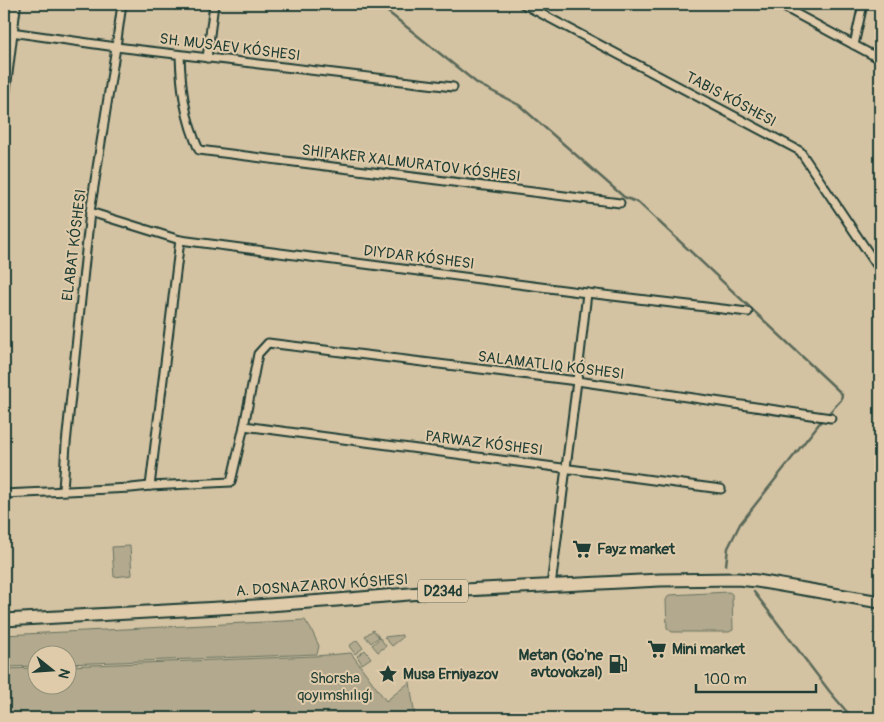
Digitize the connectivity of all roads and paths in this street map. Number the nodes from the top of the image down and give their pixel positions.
1 (15, 4) edge
2 (122, 4) edge
3 (214, 4) edge
4 (523, 4) edge
5 (778, 4) edge
6 (863, 4) edge
7 (8, 32) edge
8 (854, 45) junction
9 (116, 47) junction
10 (180, 55) junction
11 (207, 58) junction
12 (880, 59) edge
13 (453, 87) dead end
14 (4, 94) edge
15 (620, 203) dead end
16 (90, 212) junction
17 (180, 240) junction
18 (880, 270) edge
19 (587, 293) junction
20 (748, 312) dead end
21 (577, 381) junction
22 (831, 418) dead end
23 (244, 426) junction
24 (566, 468) junction
25 (150, 486) junction
26 (720, 489) dead end
27 (63, 490) junction
28 (4, 494) edge
29 (551, 586) junction
30 (880, 602) edge
31 (4, 620) edge

1 - 7 street
2 - 9 street, ELABAT KÓSHESI
3 - 11 street
4 - 18 street
5 - 8 street
6 - 8 street
7 - 9 street, SH. MUSAEV KÓSHESI
7 - 14 street
8 - 12 street
9 - 10 street, SH. MUSAEV KÓSHESI
9 - 16 street, ELABAT KÓSHESI
10 - 11 street, SH. MUSAEV KÓSHESI
10 - 15 street
11 - 13 street, SH. MUSAEV KÓSHESI
16 - 17 street, DIYDAR KÓSHESI
16 - 27 street, ELABAT KÓSHESI
17 - 19 street, DIYDAR KÓSHESI
17 - 25 street
19 - 20 street, DIYDAR KÓSHESI
19 - 21 street
21 - 22 street
21 - 23 street
21 - 24 street
23 - 24 street, PARWAZ KÓSHESI
23 - 25 street
24 - 26 street, PARWAZ KÓSHESI
24 - 29 street
25 - 27 street
27 - 28 street
29 - 30 main road, A. DOSNAZAROV KÓSHESI / D234d
29 - 31 main road, A. DOSNAZAROV KÓSHESI / D234d

